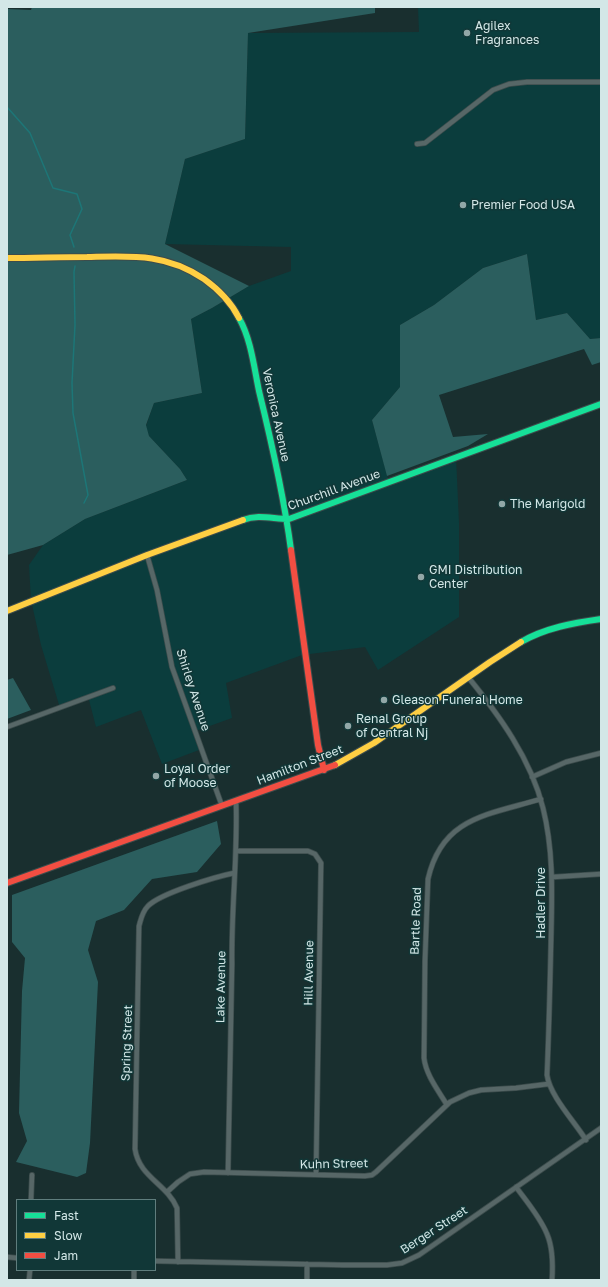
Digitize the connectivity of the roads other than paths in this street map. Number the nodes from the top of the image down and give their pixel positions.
1 (601, 82) edge
2 (417, 144) dead end
3 (7, 258) edge
4 (601, 404) edge
5 (286, 520) junction
6 (147, 555) junction
7 (7, 611) edge
8 (601, 618) edge
9 (468, 677) junction
10 (113, 688) dead end
11 (7, 727) edge
12 (601, 753) edge
13 (324, 770) junction
14 (532, 777) junction
15 (541, 799) junction
16 (236, 801) junction
17 (222, 806) junction
18 (236, 851) junction
19 (234, 872) junction
20 (601, 874) edge
21 (552, 877) junction
22 (7, 883) edge
23 (548, 1084) junction
24 (447, 1105) junction
25 (601, 1128) edge
26 (586, 1140) junction
27 (228, 1173) junction
28 (32, 1175) dead end
29 (316, 1175) junction
30 (516, 1187) junction
31 (167, 1192) junction
32 (31, 1199) edge
33 (156, 1261) edge
34 (178, 1262) junction
35 (307, 1264) junction
36 (307, 1280) edge
37 (552, 1280) edge

1 - 2 street
3 - 5 street, Veronica Avenue
4 - 5 street, Churchill Avenue
5 - 6 street, Churchill Avenue
5 - 13 street, Veronica Avenue
6 - 7 street, Churchill Avenue
6 - 17 street, Shirley Avenue
8 - 9 street, Hamilton Street
9 - 13 street, Hamilton Street
9 - 14 street, Hadler Drive
10 - 11 street
12 - 14 street
13 - 16 street, Hamilton Street
14 - 15 street, Hadler Drive
15 - 21 street, Hadler Drive
15 - 24 street, Bartle Road
16 - 17 street, Hamilton Street
16 - 18 street, Lake Avenue
17 - 22 street, Hamilton Street
18 - 19 street, Lake Avenue
18 - 29 street, Hill Avenue
19 - 27 street, Lake Avenue
19 - 31 street, Spring Street
20 - 21 street
21 - 23 street, Hadler Drive
23 - 24 street, Kuhn Street
23 - 26 street
24 - 29 street, Kuhn Street
25 - 26 street, Berger Street
26 - 30 street, Berger Street
27 - 29 street, Kuhn Street
27 - 31 street, Kuhn Street
28 - 32 street
30 - 35 street, Berger Street
30 - 37 street
31 - 34 street, Spring Street
33 - 34 street, Berger Street
34 - 35 street, Berger Street
35 - 36 street

